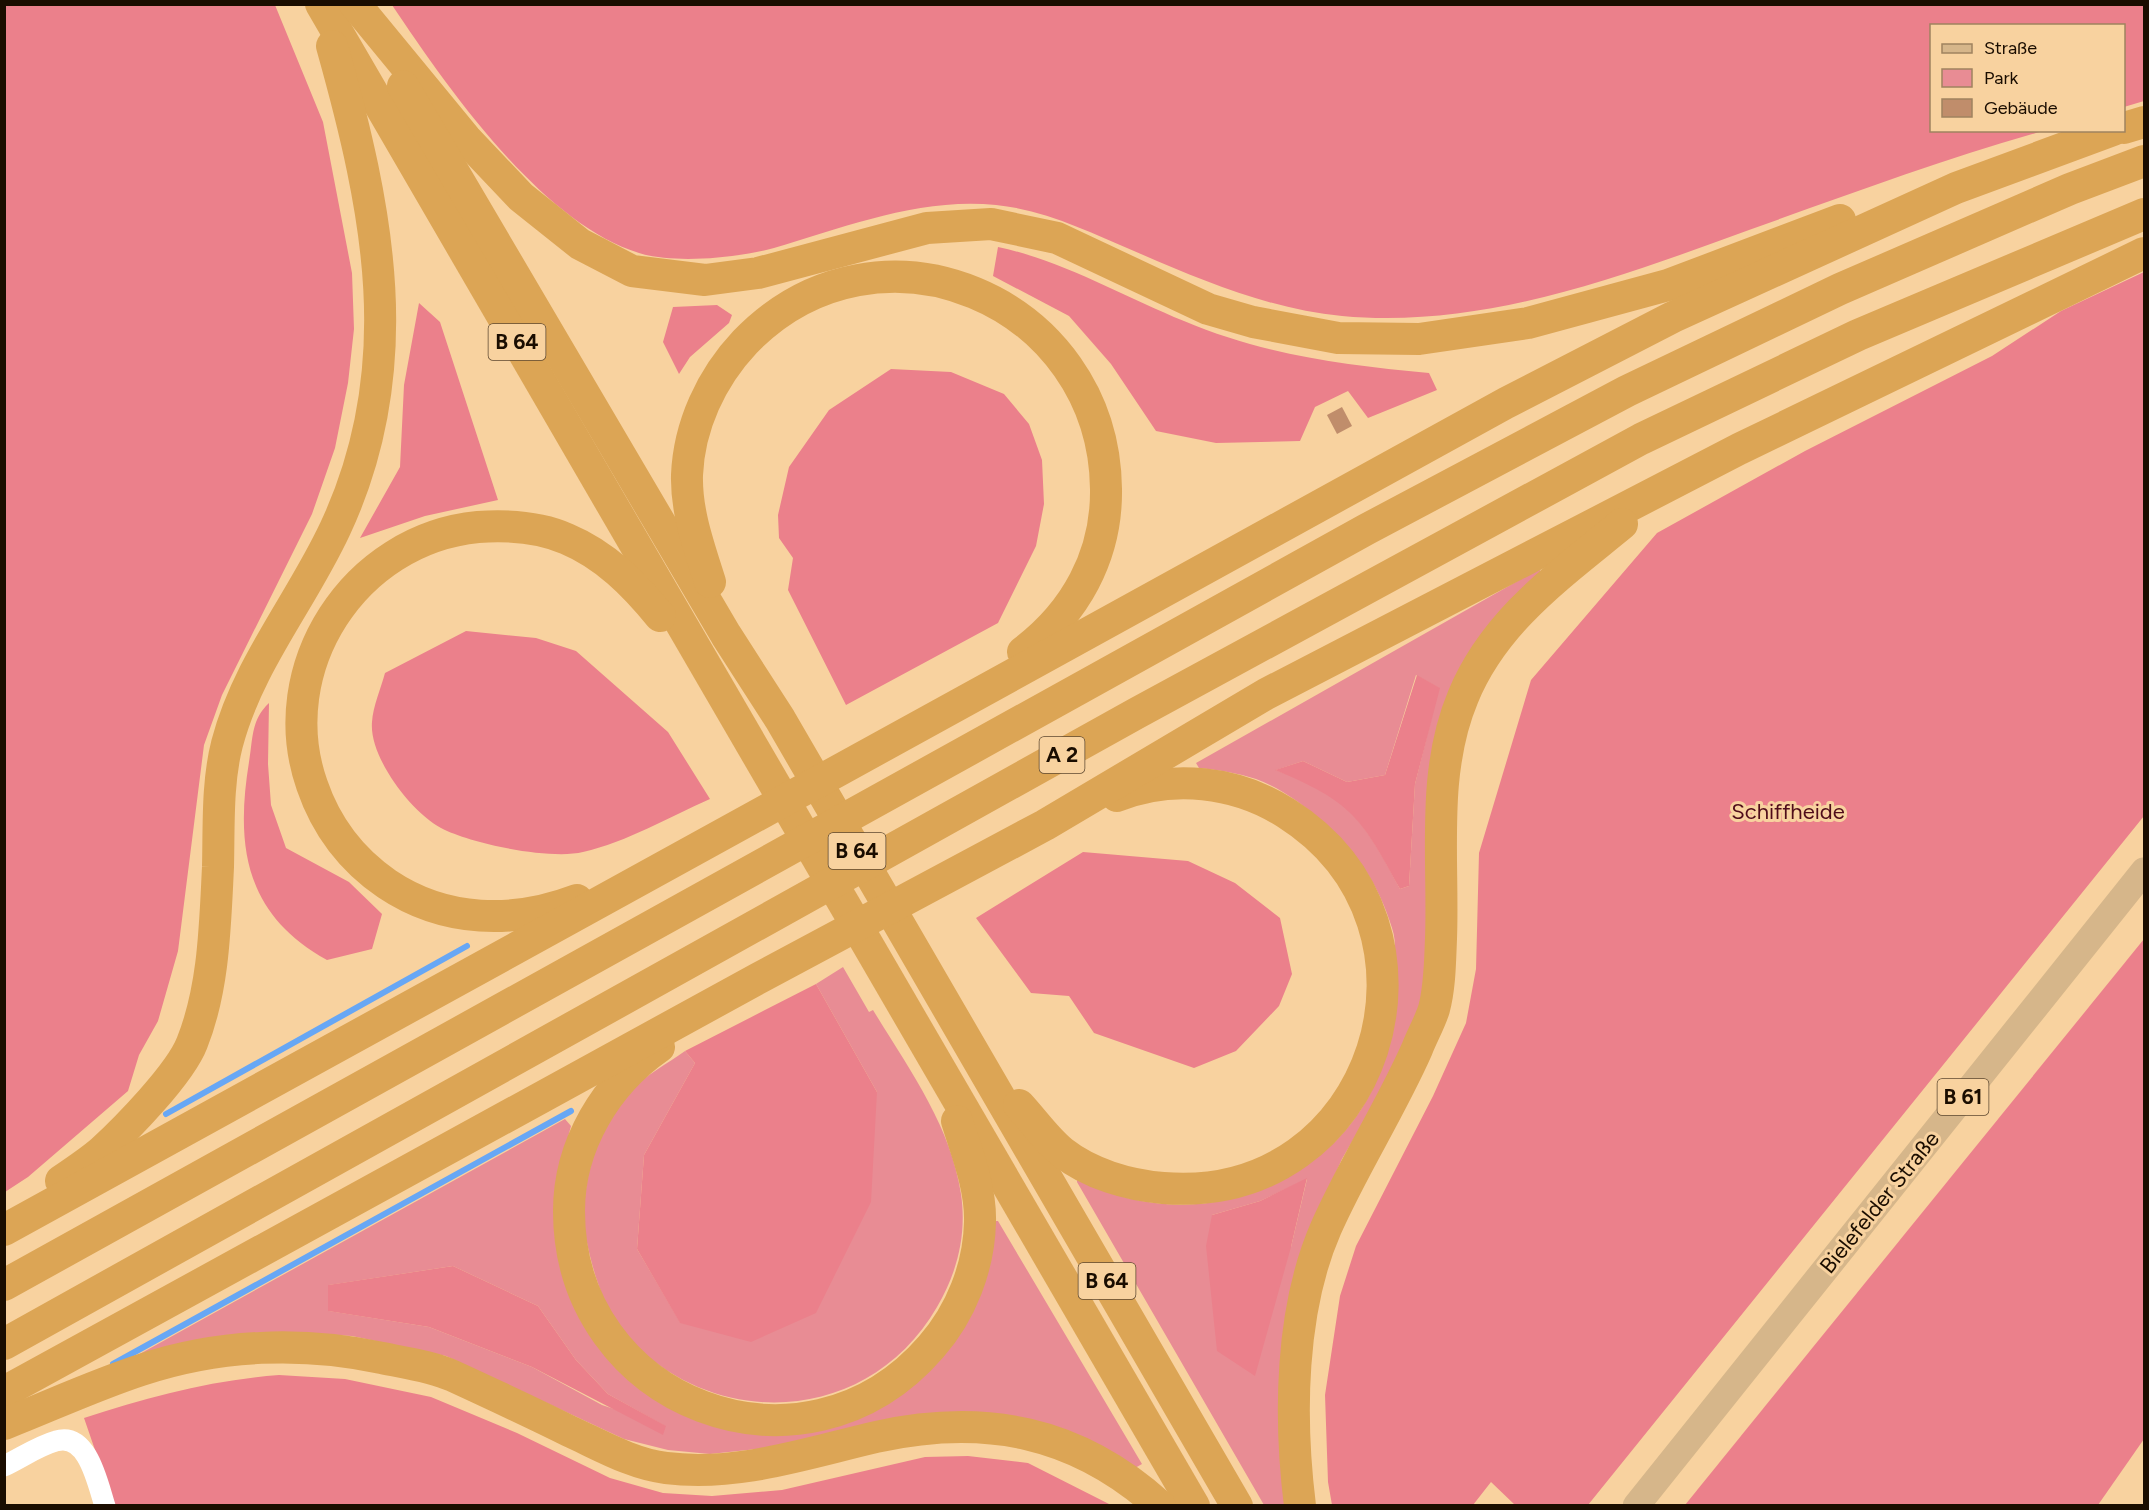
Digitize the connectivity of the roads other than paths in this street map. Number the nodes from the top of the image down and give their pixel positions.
1 (321, 4) edge
2 (355, 4) edge
3 (2145, 122) edge
4 (2125, 128) edge
5 (2108, 132) edge
6 (2145, 161) edge
7 (1956, 188) junction
8 (2145, 214) edge
9 (2145, 253) edge
10 (1739, 449) junction
11 (726, 634) junction
12 (712, 679) junction
13 (939, 714) junction
14 (1045, 825) junction
15 (657, 871) junction
16 (2145, 871) edge
17 (759, 978) junction
18 (976, 1057) junction
19 (940, 1069) junction
20 (4, 1221) edge
21 (4, 1230) edge
22 (4, 1285) edge
23 (4, 1344) edge
24 (4, 1392) edge
25 (4, 1424) edge
26 (4, 1466) edge
27 (105, 1506) edge
28 (1160, 1506) edge
29 (1194, 1506) edge
30 (1237, 1506) edge
31 (1300, 1506) edge
32 (1636, 1506) edge

1 - 12 highway, B 64
1 - 20 highway
2 - 7 highway
2 - 11 highway, B 64
3 - 4 highway
5 - 7 highway
6 - 22 highway, A 2
7 - 13 highway
8 - 23 highway, A 2
9 - 10 highway
10 - 14 highway
10 - 31 highway
11 - 13 highway
11 - 18 highway, B 64
12 - 15 highway
12 - 19 highway, B 64
13 - 15 highway
14 - 17 highway
14 - 18 highway
15 - 21 highway
16 - 32 main road, Bielefelder Straße / B 61
17 - 19 highway
17 - 24 highway
18 - 30 highway, B 64
19 - 29 highway, B 64
25 - 28 highway
26 - 27 lane

